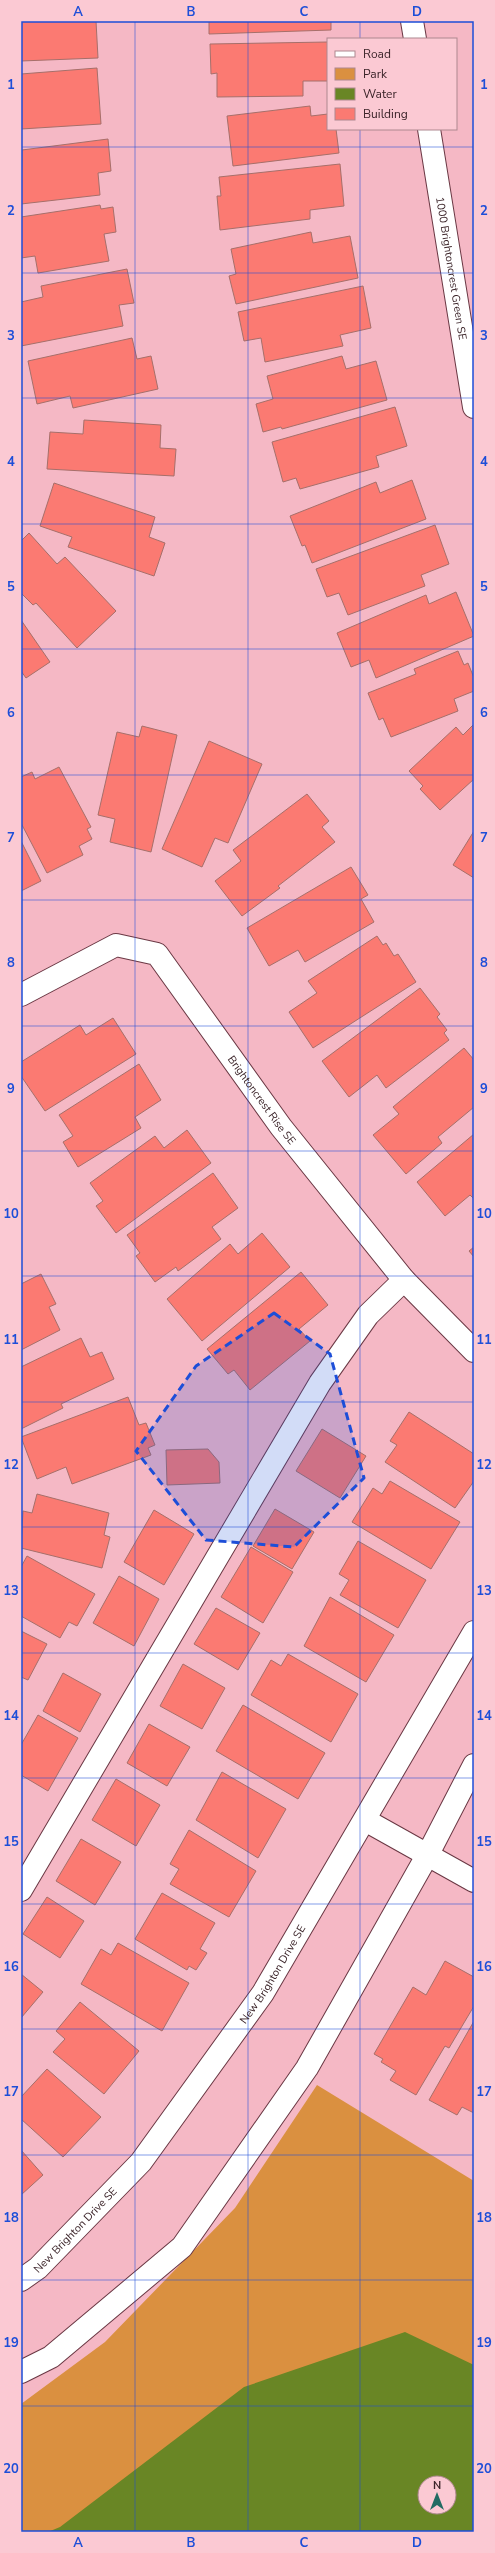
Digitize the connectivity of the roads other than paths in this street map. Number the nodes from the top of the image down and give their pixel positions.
1 (412, 21) edge
2 (415, 38) edge
3 (429, 130) edge
4 (474, 407) edge
5 (21, 995) edge
6 (404, 1280) junction
7 (474, 1351) edge
8 (474, 1632) edge
9 (474, 1765) edge
10 (365, 1820) junction
11 (428, 1854) junction
12 (474, 1881) edge
13 (21, 1890) edge
14 (21, 2280) edge
15 (21, 2372) edge

1 - 2 street
3 - 4 street, 1000 Brightoncrest Green SE
5 - 6 street, Brightoncrest Rise SE
6 - 7 street, Brightoncrest Rise SE
6 - 13 street
8 - 10 street, New Brighton Drive SE
9 - 11 street
10 - 11 street
10 - 14 street, New Brighton Drive SE
11 - 12 street
11 - 15 street

